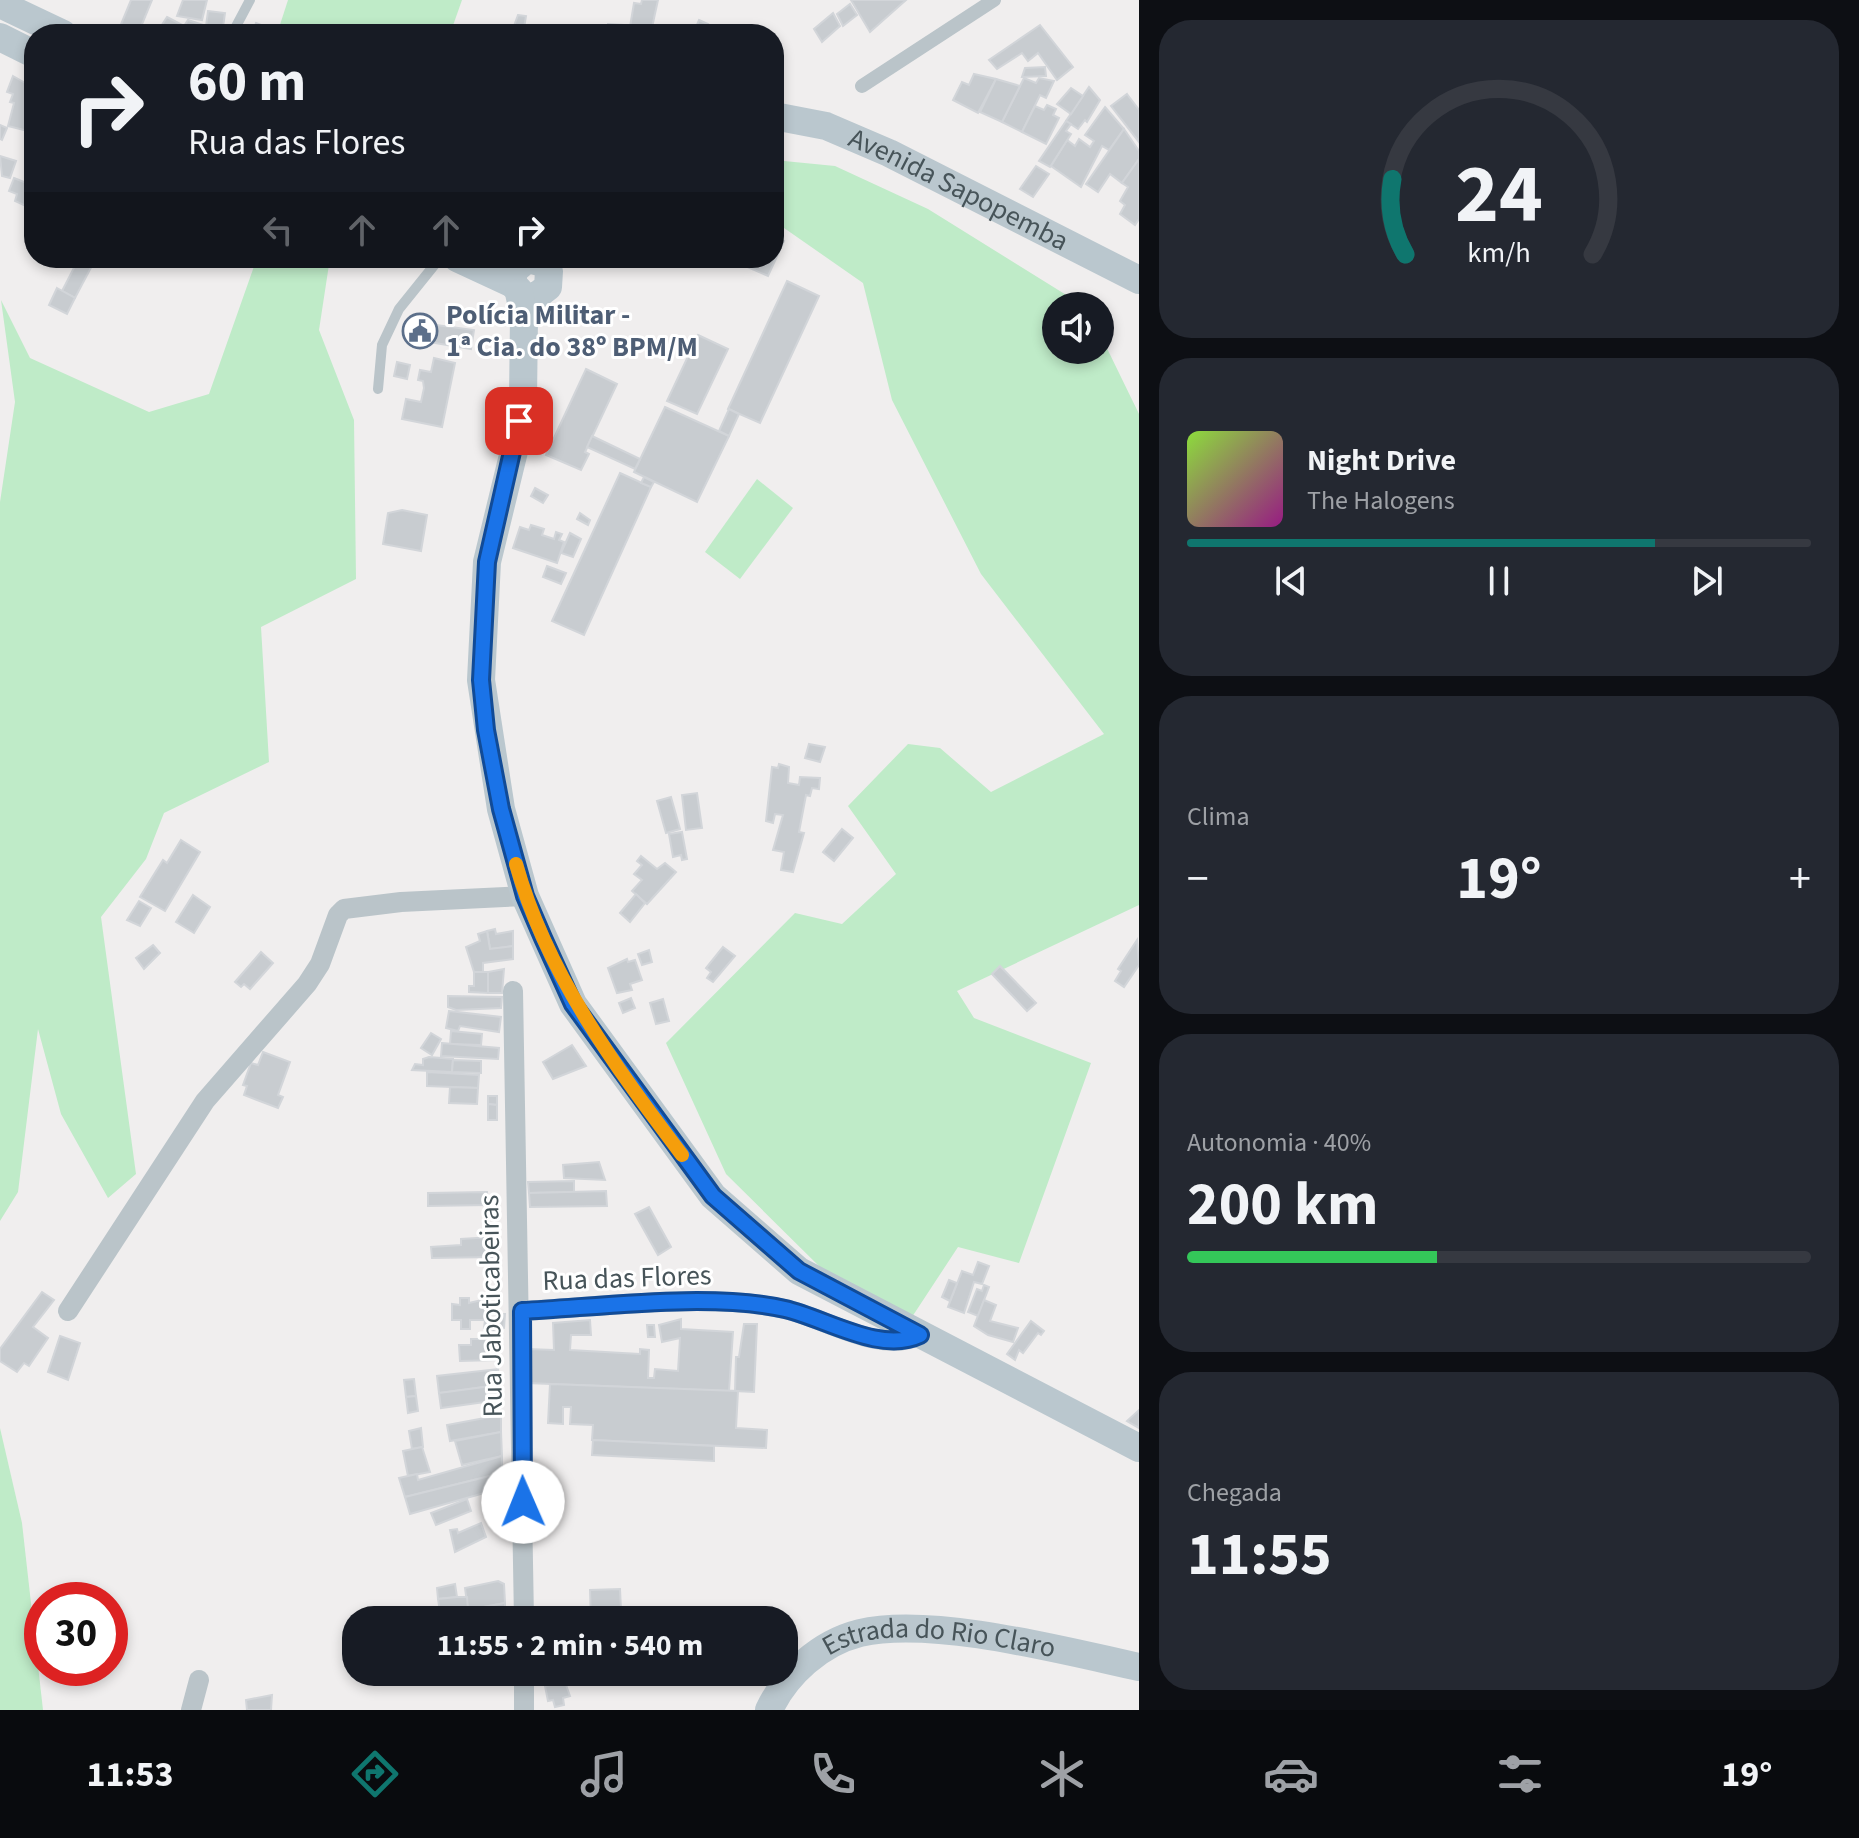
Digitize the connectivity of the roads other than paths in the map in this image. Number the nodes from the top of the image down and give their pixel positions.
1 (250, 0) edge
2 (994, 0) edge
3 (0, 4) edge
4 (42, 24) edge
5 (237, 24) edge
6 (0, 37) edge
7 (24, 49) edge
8 (862, 86) dead end
9 (784, 118) edge
10 (432, 268) edge
11 (534, 271) edge
12 (1139, 280) edge
13 (378, 389) dead end
14 (525, 896) junction
15 (513, 991) dead end
16 (68, 1311) dead end
17 (522, 1311) junction
18 (920, 1335) junction
19 (1139, 1448) edge
20 (524, 1606) edge
21 (1139, 1667) edge
22 (199, 1680) dead end
23 (524, 1686) edge
24 (191, 1710) edge
25 (524, 1710) edge
26 (769, 1710) edge

1 - 5 lane
2 - 8 street
3 - 4 main road
6 - 7 main road
9 - 12 main road, Avenida Sapopemba
10 - 13 lane
11 - 14 main road
14 - 16 street
14 - 18 main road
15 - 17 street, Rua Jaboticabeiras
17 - 18 street, Rua das Flores
17 - 20 street, Rua Jaboticabeiras
18 - 19 main road
21 - 26 main road, Estrada do Rio Claro
22 - 24 street
23 - 25 street

